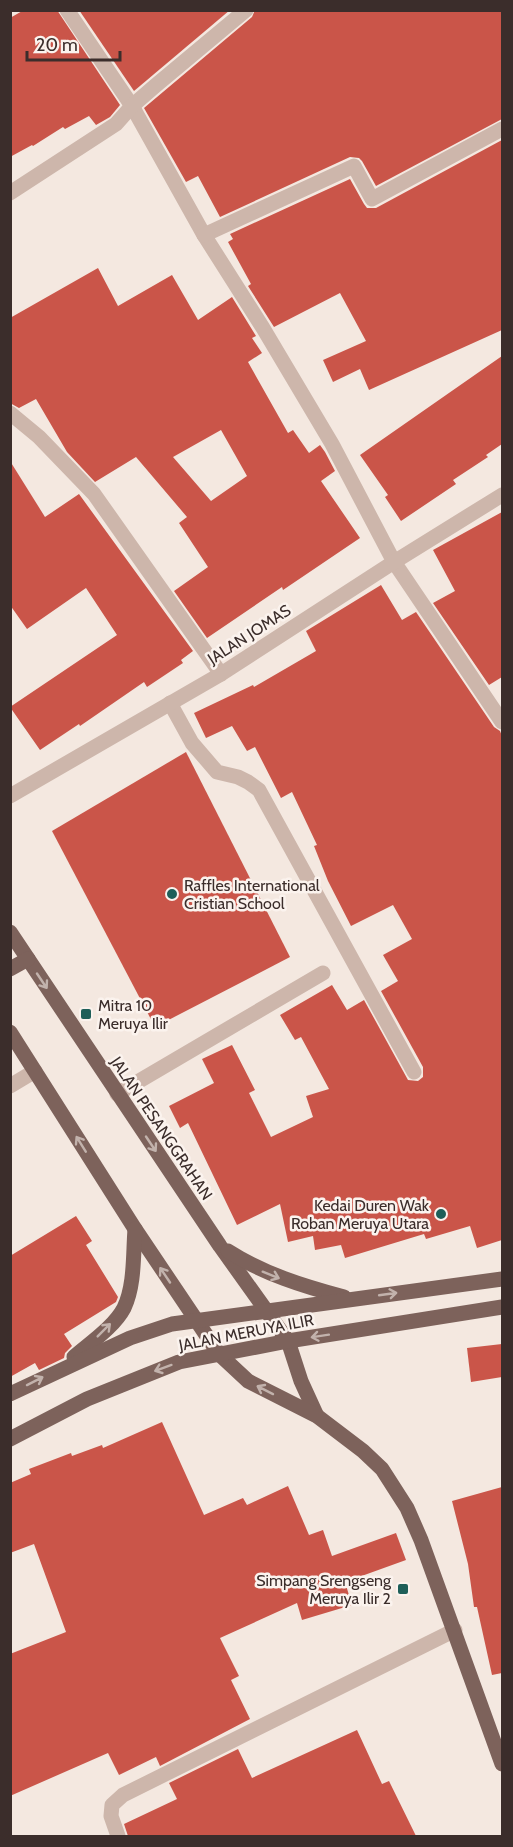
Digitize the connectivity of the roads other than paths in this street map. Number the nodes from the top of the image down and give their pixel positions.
1 (67, 10) edge
2 (246, 10) edge
3 (132, 106) junction
4 (502, 129) edge
5 (10, 193) edge
6 (204, 235) junction
7 (10, 413) edge
8 (502, 495) edge
9 (394, 562) junction
10 (221, 674) junction
11 (170, 703) junction
12 (502, 722) edge
13 (10, 796) edge
14 (10, 932) edge
15 (28, 959) junction
16 (10, 969) edge
17 (323, 973) dead end
18 (10, 1032) edge
19 (35, 1071) junction
20 (414, 1071) dead end
21 (10, 1086) edge
22 (117, 1094) junction
23 (135, 1229) junction
24 (220, 1246) junction
25 (502, 1279) edge
26 (351, 1299) junction
27 (502, 1307) edge
28 (268, 1312) junction
29 (195, 1320) junction
30 (288, 1341) junction
31 (219, 1354) junction
32 (60, 1369) junction
33 (10, 1394) edge
34 (317, 1416) junction
35 (10, 1438) edge
36 (455, 1630) junction
37 (502, 1764) edge
38 (118, 1836) edge

1 - 3 street
2 - 3 street
3 - 5 street
3 - 6 street
4 - 6 street
6 - 9 street
7 - 10 street
8 - 9 street, JALAN JOMAS
9 - 10 street, JALAN JOMAS
9 - 12 street
10 - 11 street, JALAN JOMAS
11 - 13 street, JALAN JOMAS
11 - 20 street
14 - 15 main road, JALAN PESANGGRAHAN
15 - 16 main road
15 -> 22 main road, JALAN PESANGGRAHAN
17 - 22 street
18 - 19 main road
19 - 21 street
23 -> 19 main road
22 -> 24 main road, JALAN PESANGGRAHAN
29 -> 23 main road
32 -> 23 main road
24 -> 26 main road
24 - 28 main road, JALAN PESANGGRAHAN
26 -> 25 main road, JALAN MERUYA ILIR
26 - 28 main road, JALAN MERUYA ILIR
27 -> 30 main road, JALAN MERUYA ILIR
28 - 29 main road, JALAN MERUYA ILIR
28 - 30 main road, JALAN PESANGGRAHAN
29 - 31 main road
29 - 32 main road, JALAN MERUYA ILIR
30 - 31 main road, JALAN MERUYA ILIR
30 - 34 main road, JALAN PESANGGRAHAN
34 -> 31 main road
31 -> 35 main road, JALAN MERUYA ILIR
33 -> 32 main road, JALAN MERUYA ILIR
34 - 36 main road
36 - 37 main road
36 - 38 street

